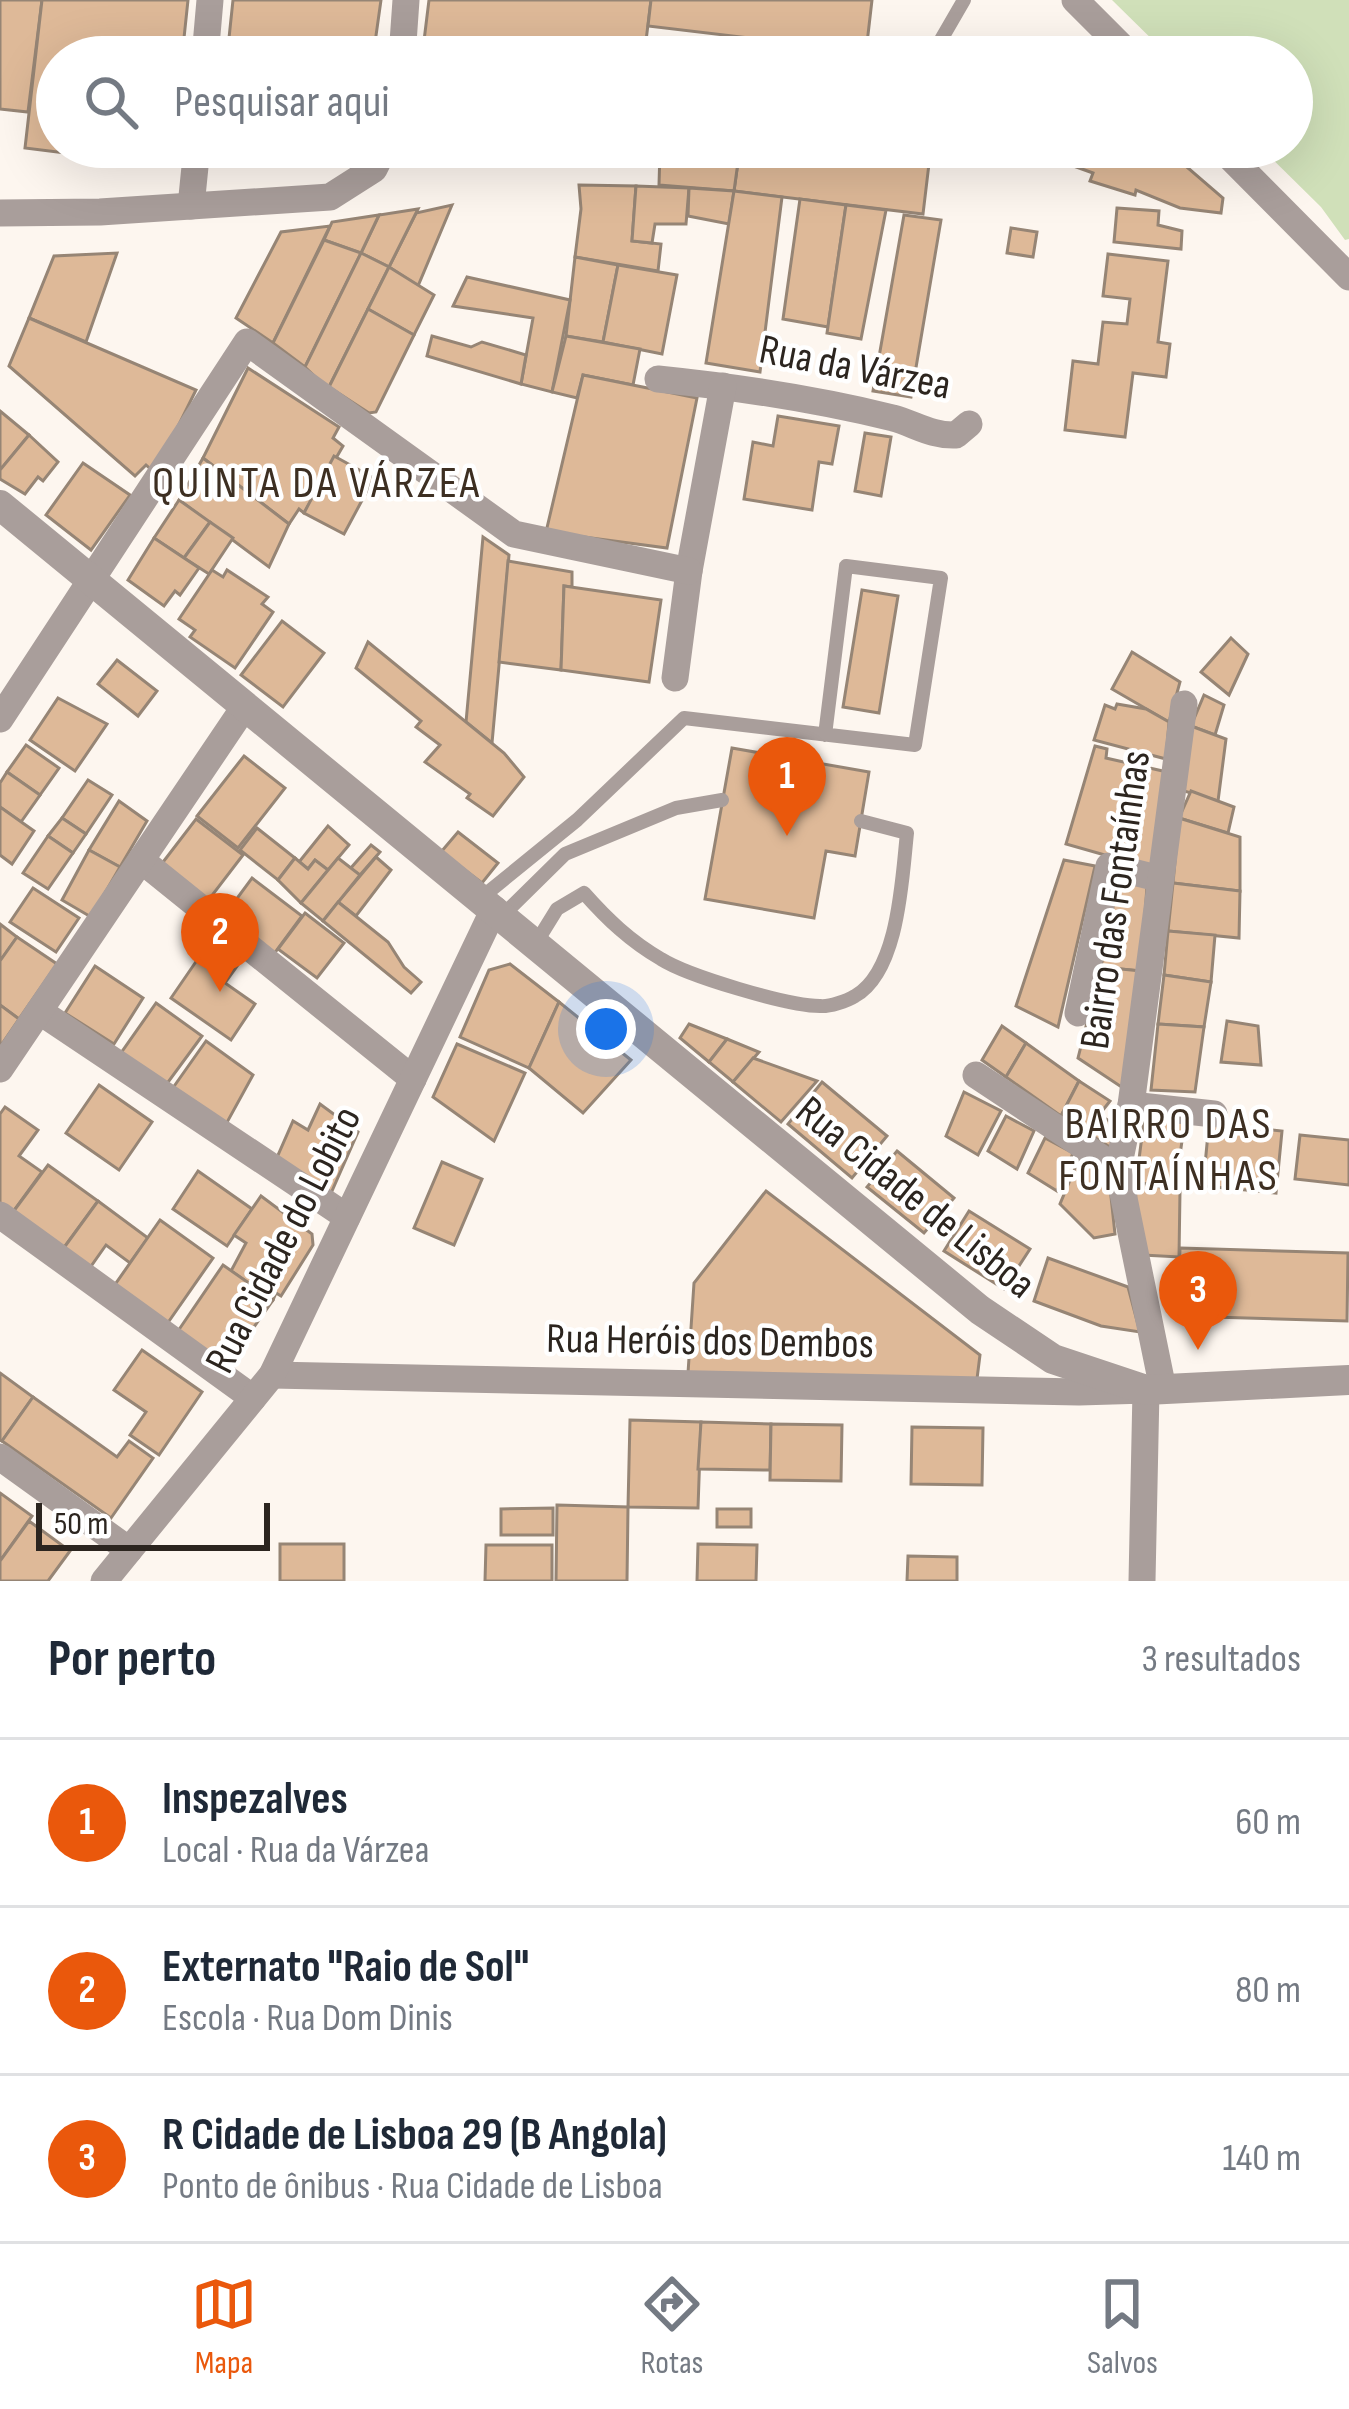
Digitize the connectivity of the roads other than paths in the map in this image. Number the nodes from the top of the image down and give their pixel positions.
1 (210, 0) edge
2 (406, 0) edge
3 (964, 0) edge
4 (1075, 0) edge
5 (207, 36) edge
6 (403, 36) edge
7 (944, 36) edge
8 (1111, 36) edge
9 (195, 168) edge
10 (374, 168) edge
11 (1241, 168) edge
12 (191, 206) junction
13 (0, 213) edge
14 (1349, 277) edge
15 (658, 379) dead end
16 (723, 386) junction
17 (968, 424) dead end
18 (0, 505) edge
19 (689, 572) junction
20 (92, 582) junction
21 (675, 677) dead end
22 (1184, 704) dead end
23 (245, 706) junction
24 (0, 719) edge
25 (825, 735) junction
26 (722, 800) dead end
27 (861, 821) dead end
28 (141, 860) junction
29 (1161, 879) junction
30 (492, 908) junction
31 (536, 943) junction
32 (39, 1011) junction
33 (1078, 1012) dead end
34 (0, 1069) edge
35 (976, 1075) dead end
36 (413, 1079) junction
37 (1131, 1105) junction
38 (1214, 1114) dead end
39 (1118, 1169) junction
40 (0, 1215) edge
41 (347, 1217) junction
42 (272, 1375) junction
43 (1349, 1380) edge
44 (1154, 1389) junction
45 (254, 1398) junction
46 (0, 1457) edge
47 (129, 1550) junction
48 (104, 1581) edge
49 (1142, 1581) edge

1 - 5 street
2 - 6 street
3 - 7 lane
4 - 8 street
9 - 12 street
10 - 12 street
11 - 14 street
12 - 13 street
15 - 16 street, Rua da Várzea
16 - 17 street, Rua da Várzea
16 - 19 street, Rua da Várzea
18 - 20 street, Rua Cidade de Lisboa
19 - 20 street
19 - 21 street, Rua da Várzea
20 - 23 street, Rua Cidade de Lisboa
20 - 24 street
22 - 29 street, Bairro das Fontaínhas
23 - 28 street
23 - 30 street, Rua Cidade de Lisboa
25 - 25 lane
25 - 30 lane
26 - 30 lane
27 - 31 lane
28 - 32 street
28 - 36 street
29 - 33 street
29 - 37 street, Bairro das Fontaínhas
30 - 31 street, Rua Cidade de Lisboa
30 - 36 street, Rua Cidade do Lobito
31 - 44 street, Rua Cidade de Lisboa
32 - 34 street
32 - 41 street
35 - 39 street
36 - 41 street, Rua Cidade do Lobito
37 - 38 street
37 - 39 street, Bairro das Fontaínhas
39 - 44 street, Bairro das Fontaínhas
40 - 45 street
41 - 42 street, Rua Cidade do Lobito
42 - 44 street, Rua Heróis dos Dembos
42 - 45 street, Rua Cidade do Lobito
43 - 44 street, Rua Cidade de Lisboa
44 - 49 street, Bairro das Fontaínhas
45 - 47 street, Rua Cidade do Lobito
46 - 47 street
47 - 48 street, Rua Cidade do Lobito

